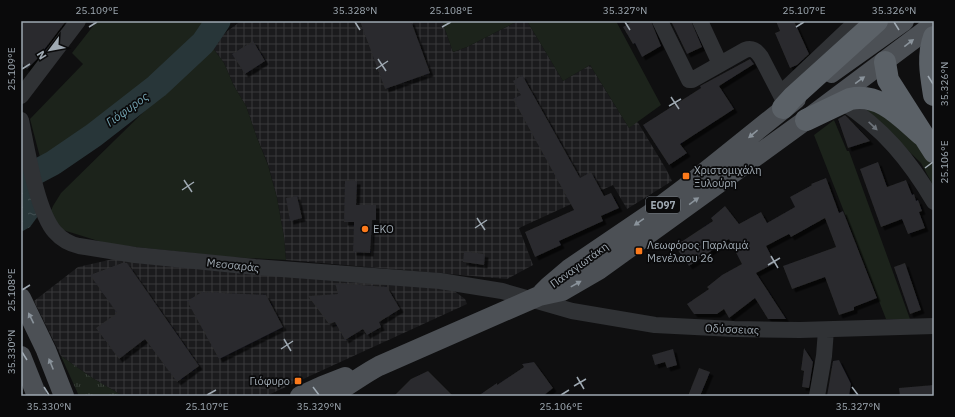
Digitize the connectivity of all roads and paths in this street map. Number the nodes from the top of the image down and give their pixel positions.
1 (78, 21) edge
2 (660, 21) edge
3 (700, 21) edge
4 (857, 21) edge
5 (904, 21) edge
6 (934, 24) edge
7 (879, 30) edge
8 (934, 37) edge
9 (884, 62) junction
10 (720, 64) junction
11 (934, 95) edge
12 (21, 96) edge
13 (783, 102) junction
14 (842, 102) junction
15 (806, 120) junction
16 (22, 124) edge
17 (929, 144) edge
18 (934, 202) edge
19 (21, 298) edge
20 (536, 298) junction
21 (934, 326) edge
22 (21, 328) edge
23 (826, 330) junction
24 (21, 356) edge
25 (363, 374) junction
26 (60, 394) edge
27 (37, 396) edge
28 (300, 396) edge
29 (330, 396) edge
30 (817, 396) edge

1 - 12 street
2 - 10 street
3 - 10 street
4 - 13 street
5 - 7 main road, ΕΟ97
9 -> 6 main road, ΕΟ97
7 - 9 main road
7 - 13 highway
7 - 13 main road, Παναγιωτάκη / ΕΟ97
8 - 11 highway
15 -> 9 main road, ΕΟ97
9 - 17 highway
10 - 13 street
13 -> 20 main road, Παναγιωτάκη / ΕΟ97
14 - 15 highway
14 - 17 highway
14 -> 18 street
20 -> 15 main road, Παναγιωτάκη / ΕΟ97
16 - 20 street, Μεσσαράς
26 -> 19 main road
20 - 23 street, Οδύσσειας
20 - 25 main road, ΕΟ97
21 - 23 street, Οδύσσειας
22 - 26 main road
23 - 30 street
24 - 27 main road
25 - 28 main road, ΕΟ97
25 - 29 main road, ΕΟ97

